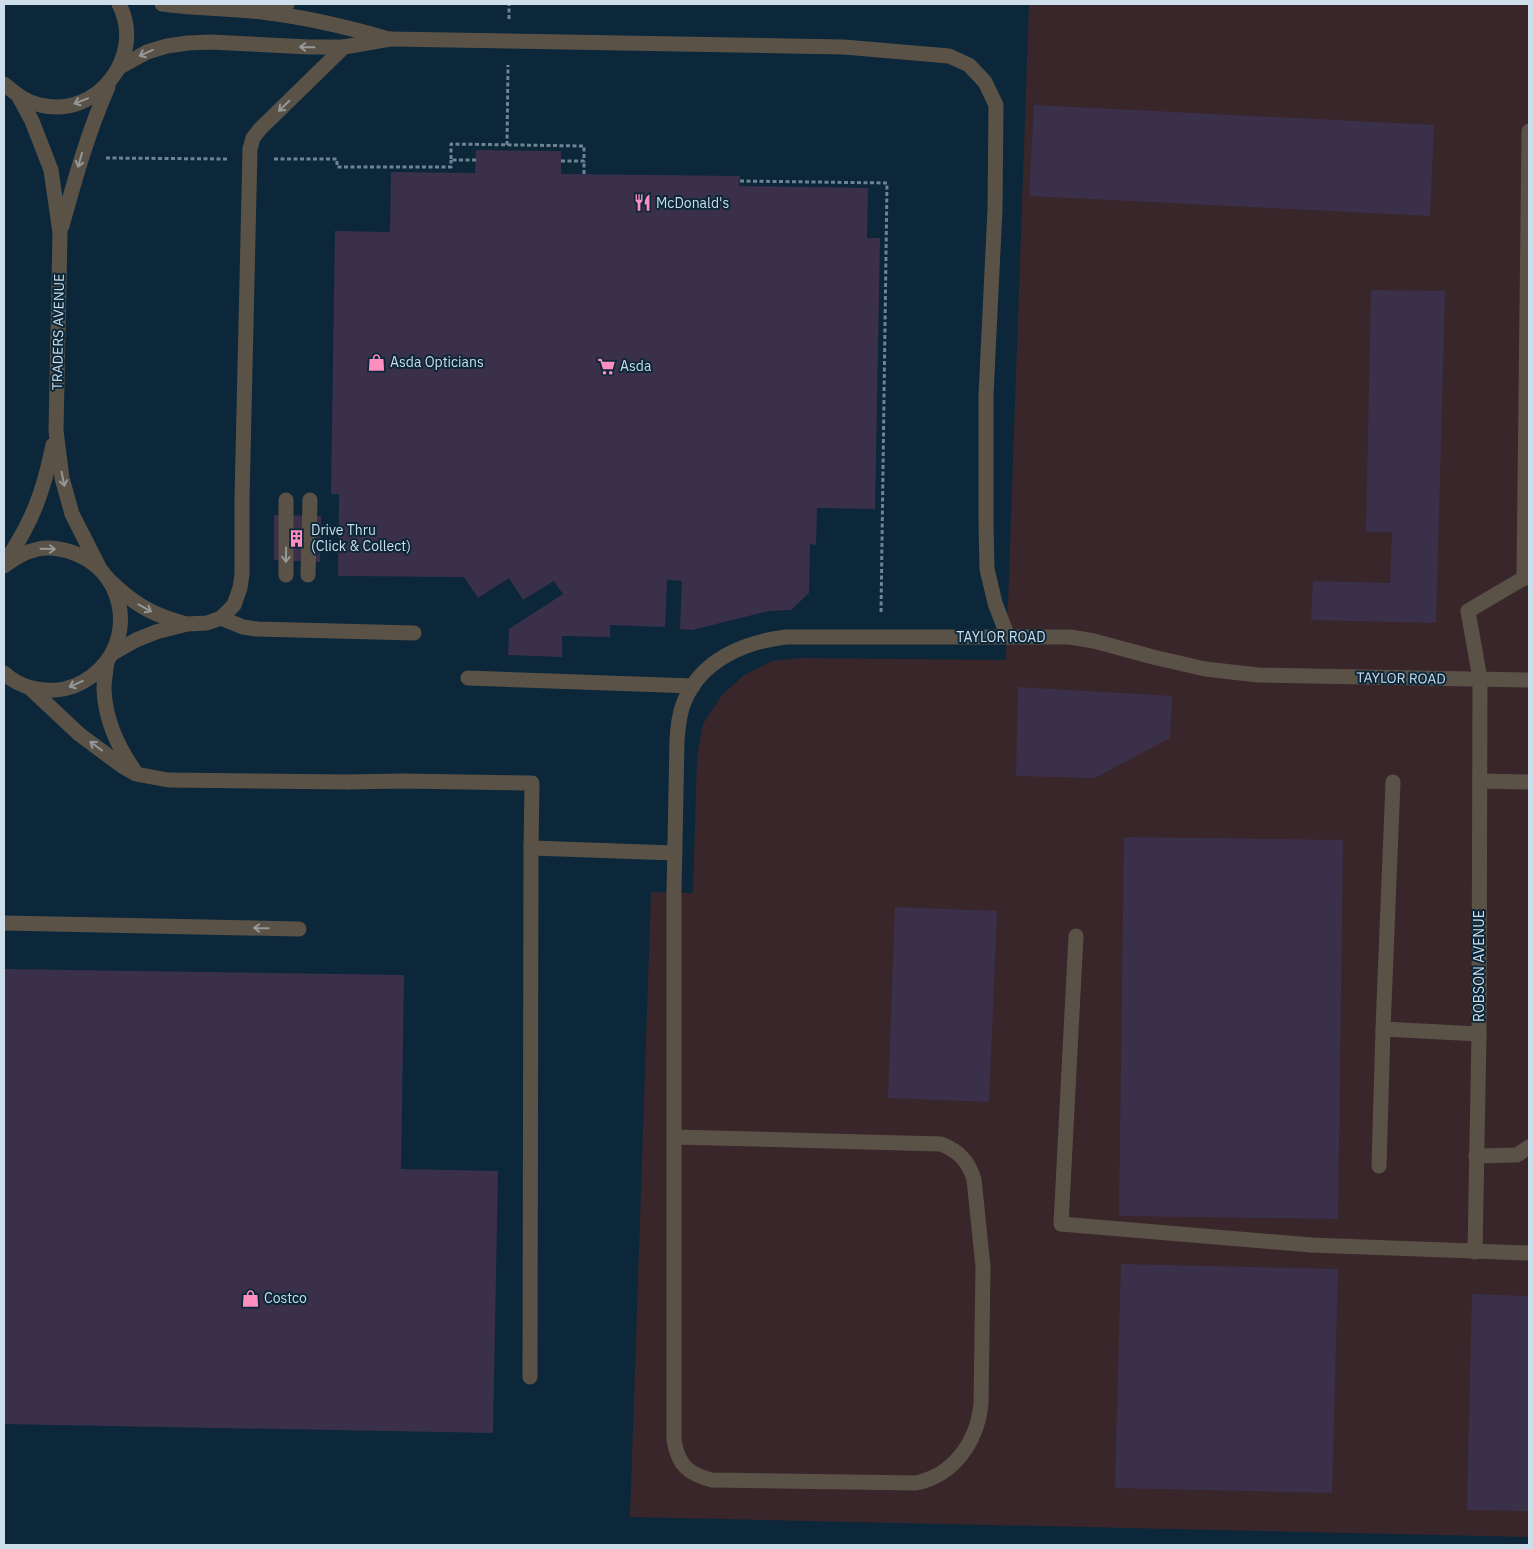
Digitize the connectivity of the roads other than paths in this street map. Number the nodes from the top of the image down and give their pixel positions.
1 (119, 4) edge
2 (162, 4) edge
3 (287, 4) edge
4 (267, 12) junction
5 (390, 39) junction
6 (344, 47) junction
7 (120, 67) junction
8 (110, 82) junction
9 (4, 84) edge
10 (19, 97) junction
11 (1529, 131) edge
12 (60, 233) junction
13 (56, 431) junction
14 (286, 500) dead end
15 (310, 500) dead end
16 (4, 565) edge
17 (99, 567) junction
18 (286, 574) dead end
19 (308, 575) dead end
20 (1527, 578) edge
21 (110, 581) junction
22 (221, 618) junction
23 (187, 624) junction
24 (414, 633) dead end
25 (1008, 637) junction
26 (110, 657) junction
27 (4, 673) edge
28 (468, 678) dead end
29 (1480, 679) junction
30 (1529, 680) edge
31 (693, 686) junction
32 (30, 688) junction
33 (136, 774) junction
34 (1480, 781) junction
35 (1393, 782) dead end
36 (1529, 782) edge
37 (531, 848) junction
38 (675, 853) junction
39 (4, 923) edge
40 (299, 929) dead end
41 (1076, 936) dead end
42 (1383, 1029) junction
43 (1479, 1034) junction
44 (674, 1137) junction
45 (1529, 1147) edge
46 (1476, 1156) junction
47 (1379, 1166) dead end
48 (1475, 1252) junction
49 (1529, 1253) edge
50 (530, 1377) dead end

1 - 7 street
2 - 4 street
3 - 4 street
4 - 5 street
5 - 6 street
5 - 25 street
6 -> 7 street
6 -> 22 street
7 - 8 street
8 -> 10 street
8 -> 12 street, TRADERS AVENUE
9 - 10 street
10 - 12 street, TRADERS AVENUE
11 - 20 street
12 - 13 street, TRADERS AVENUE
13 - 16 street, TRADERS AVENUE
13 -> 17 street, TRADERS AVENUE
14 -> 18 street
15 - 19 street
16 -> 17 street
17 - 21 street
20 - 29 street, ROBSON AVENUE
21 -> 23 street
21 - 26 street
22 - 23 street
22 - 24 street
23 - 26 street
25 - 29 street, TAYLOR ROAD
25 - 31 street, TAYLOR ROAD
26 -> 32 street
26 - 33 street
27 - 32 street
28 - 31 street
29 - 30 street, TAYLOR ROAD
29 - 34 street, ROBSON AVENUE
31 - 38 street, TAYLOR ROAD
33 -> 32 street
33 - 37 street
34 - 36 street
34 - 43 street, ROBSON AVENUE
35 - 42 street
37 - 38 street
37 - 50 street
38 - 44 street, TAYLOR ROAD
40 -> 39 street
41 - 48 street
42 - 43 street
42 - 47 street
43 - 46 street, ROBSON AVENUE
44 - 44 street, TAYLOR ROAD
45 - 46 street
46 - 48 street, ROBSON AVENUE
48 - 49 street

